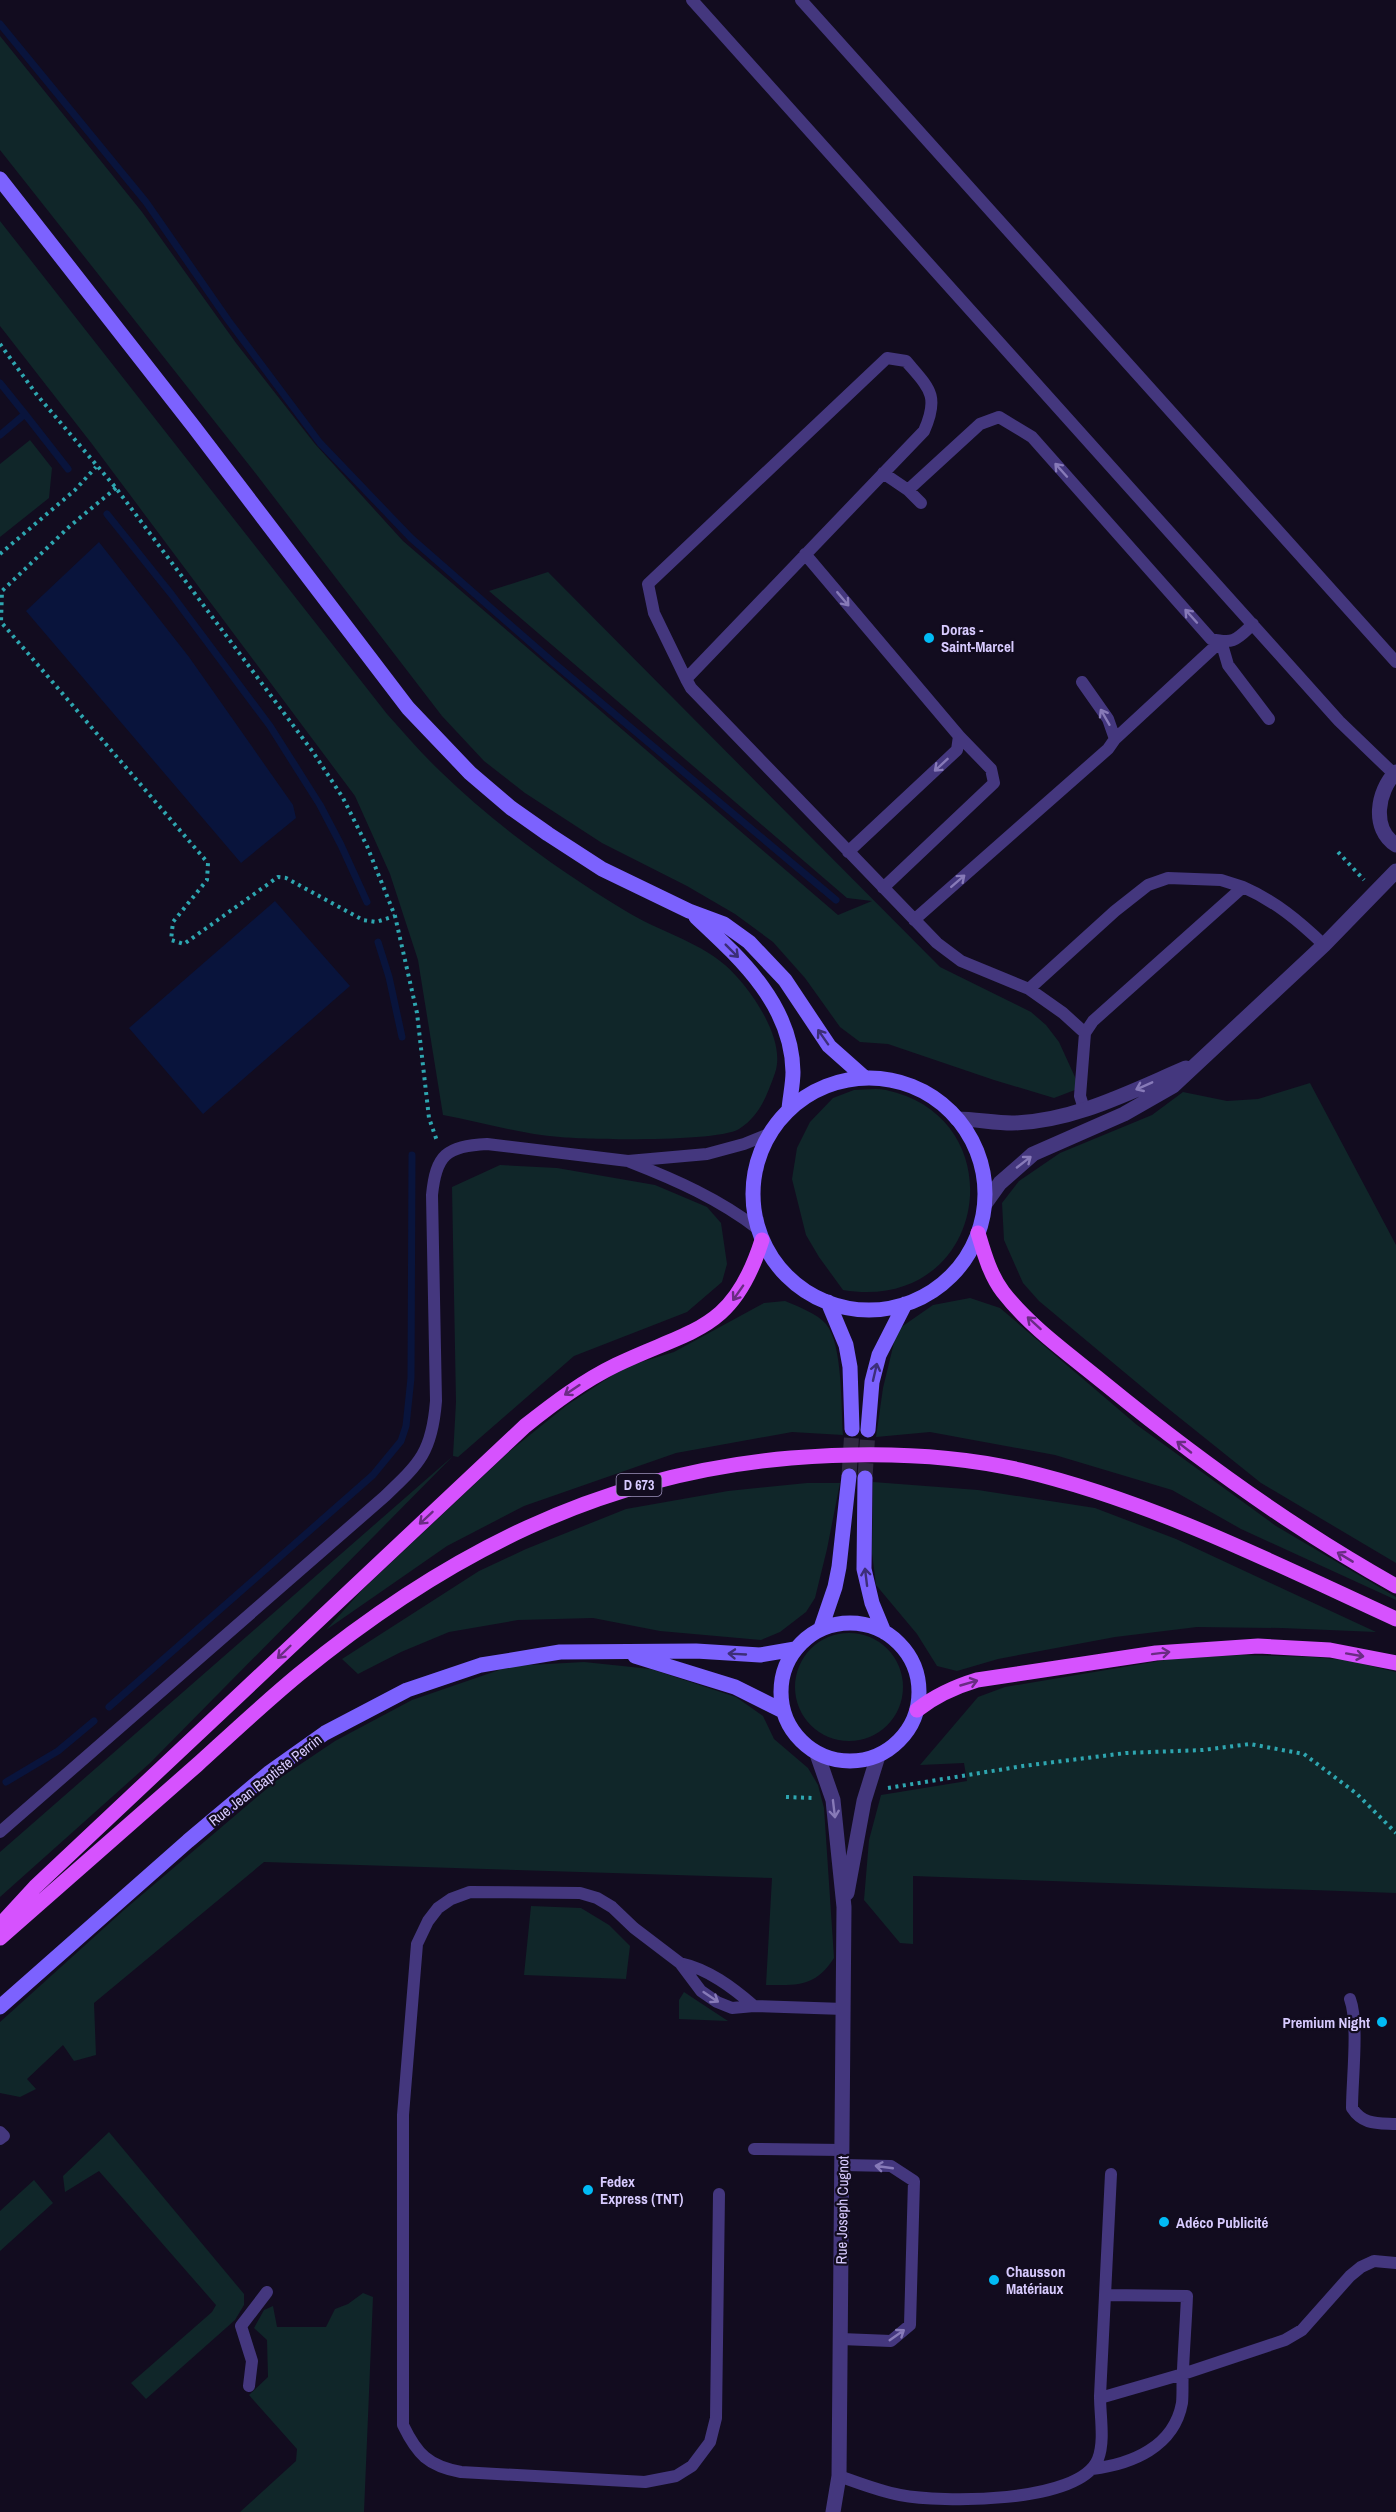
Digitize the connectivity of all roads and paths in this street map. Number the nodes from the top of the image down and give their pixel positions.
1 (692, 0) edge
2 (801, 0) edge
3 (0, 179) edge
4 (0, 344) edge
5 (96, 467) junction
6 (883, 473) junction
7 (116, 488) junction
8 (908, 490) junction
9 (921, 503) dead end
10 (0, 554) edge
11 (805, 554) junction
12 (1253, 624) junction
13 (1221, 641) junction
14 (1396, 662) edge
15 (686, 678) junction
16 (1082, 682) dead end
17 (1269, 719) dead end
18 (959, 736) junction
19 (1115, 739) junction
20 (1395, 773) edge
21 (1396, 845) edge
22 (848, 852) junction
23 (1338, 852) dead end
24 (1396, 871) edge
25 (1243, 887) junction
26 (883, 888) junction
27 (1375, 892) junction
28 (689, 911) junction
29 (395, 916) junction
30 (914, 920) junction
31 (1324, 945) junction
32 (1029, 989) junction
33 (1085, 1033) junction
34 (1197, 1063) junction
35 (865, 1078) junction
36 (789, 1109) junction
37 (1084, 1109) junction
38 (957, 1119) junction
39 (769, 1134) junction
40 (444, 1155) junction
41 (628, 1161) junction
42 (985, 1204) junction
43 (978, 1233) junction
44 (760, 1235) junction
45 (828, 1302) junction
46 (905, 1304) junction
47 (1396, 1586) edge
48 (1396, 1619) edge
49 (821, 1628) junction
50 (884, 1632) junction
51 (795, 1649) junction
52 (617, 1652) junction
53 (1396, 1663) edge
54 (917, 1710) junction
55 (783, 1711) junction
56 (817, 1754) junction
57 (879, 1756) junction
58 (864, 1801) junction
59 (0, 1832) edge
60 (1396, 1833) edge
61 (844, 1907) junction
62 (0, 1925) edge
63 (0, 1938) edge
64 (680, 1963) junction
65 (1350, 1999) dead end
66 (754, 2006) junction
67 (0, 2007) edge
68 (844, 2009) junction
69 (1396, 2124) edge
70 (0, 2132) edge
71 (0, 2139) edge
72 (754, 2149) dead end
73 (843, 2157) junction
74 (1111, 2174) dead end
75 (719, 2194) dead end
76 (1396, 2263) edge
77 (267, 2292) dead end
78 (1106, 2295) junction
79 (841, 2339) junction
80 (1182, 2374) junction
81 (249, 2386) dead end
82 (1100, 2398) junction
83 (1092, 2469) junction
84 (839, 2476) junction
85 (833, 2512) edge

1 - 12 lane
2 - 14 lane
3 - 28 main road
4 - 5 path
5 - 7 path
5 - 10 path
6 - 8 lane
6 - 11 lane
6 - 15 lane
7 - 29 path
7 - 29 path
8 - 9 lane
13 -> 8 lane
11 - 15 lane
11 -> 18 lane
12 - 13 lane
12 - 20 lane
13 - 17 lane
13 - 19 lane
15 - 22 lane
19 -> 16 lane
18 -> 22 lane
18 - 26 lane
30 -> 19 lane
20 - 21 street
22 - 26 lane
23 - 27 path
24 - 27 street
25 - 31 lane
25 - 32 lane
25 - 33 lane
26 - 30 lane
27 - 31 street
35 -> 28 main road
28 -> 36 main road
29 - 40 path
30 - 32 lane
31 - 34 street
32 - 33 lane
33 - 37 lane
34 -> 37 street
42 -> 34 street
35 - 36 main road
35 - 38 main road
36 - 39 main road
37 - 38 street
38 - 42 main road
39 - 41 lane
39 - 44 main road
40 - 41 lane
40 - 59 lane
41 - 44 lane
42 - 43 main road
43 - 46 main road
47 -> 43 main road
44 - 45 main road
44 -> 62 main road
45 - 46 main road
45 -> 46 main road
48 - 63 main road, D 673
49 - 50 main road
50 -> 49 main road
49 - 51 main road
50 - 54 main road
51 -> 52 main road, Rue Jean Baptiste Perrin
51 - 55 main road
52 - 55 main road, Rue Jean Baptiste Perrin
52 - 67 main road, Rue Jean Baptiste Perrin
54 -> 53 main road
54 - 57 main road
55 - 56 main road
56 - 57 main road
56 -> 61 street, Rue Joseph Cugnot
57 - 58 street, Rue Joseph Cugnot
58 - 60 path
58 - 61 street, Rue Joseph Cugnot
61 - 68 street, Rue Joseph Cugnot
64 - 66 lane
64 -> 66 lane
64 - 75 lane
65 - 69 lane
66 - 68 lane
68 - 73 street, Rue Joseph Cugnot
70 - 71 lane
72 - 73 lane
73 - 79 street, Rue Joseph Cugnot
79 -> 73 lane
74 - 78 lane
76 - 80 lane
77 - 81 lane
78 - 80 lane
78 - 82 lane
79 - 84 street, Rue Joseph Cugnot
80 - 82 lane
80 - 83 lane
82 - 83 lane
83 - 84 lane
84 - 85 street, Rue Joseph Cugnot

